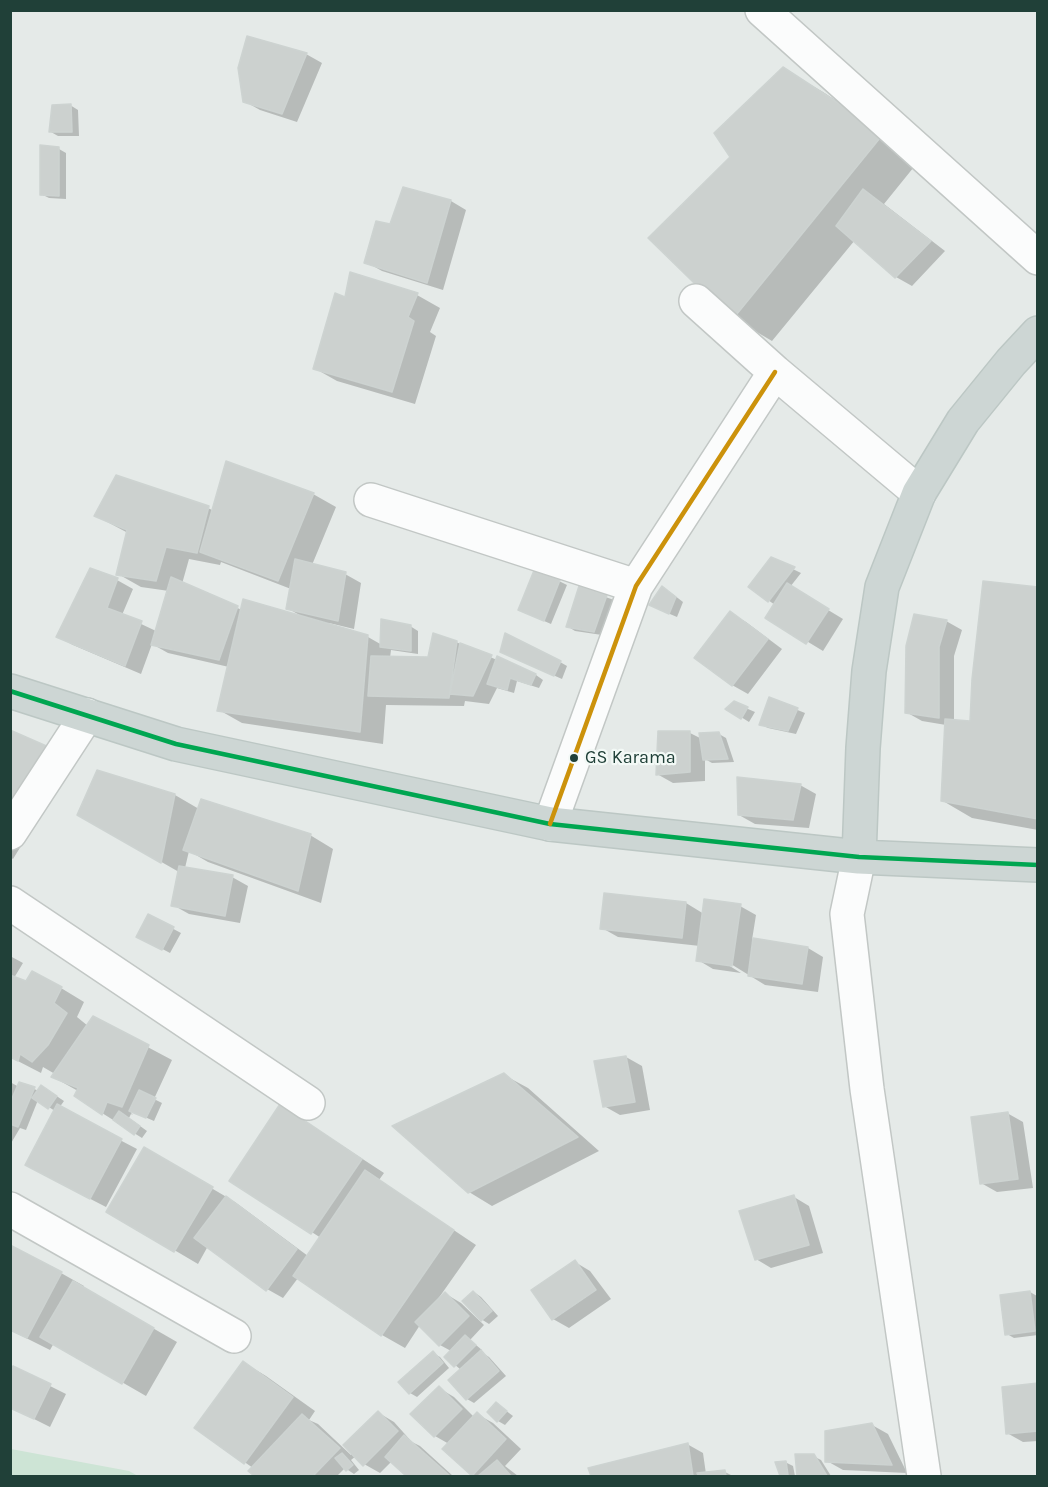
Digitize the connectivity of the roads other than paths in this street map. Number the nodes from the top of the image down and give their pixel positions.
1 (762, 10) edge
2 (1038, 258) edge
3 (696, 301) dead end
4 (1038, 333) edge
5 (775, 372) junction
6 (919, 493) junction
7 (371, 500) dead end
8 (636, 586) junction
9 (10, 691) edge
10 (87, 715) junction
11 (550, 824) junction
12 (10, 833) edge
13 (859, 857) junction
14 (1038, 865) edge
15 (10, 903) edge
16 (308, 1103) dead end
17 (10, 1209) edge
18 (234, 1336) dead end
19 (924, 1476) edge

1 - 2 street
3 - 5 street
4 - 6 main road
5 - 6 street
5 - 8 street
6 - 13 main road
7 - 8 street
8 - 11 street
9 - 10 main road
10 - 11 main road
10 - 12 street
11 - 13 main road
13 - 14 main road
13 - 19 street
15 - 16 street
17 - 18 street

